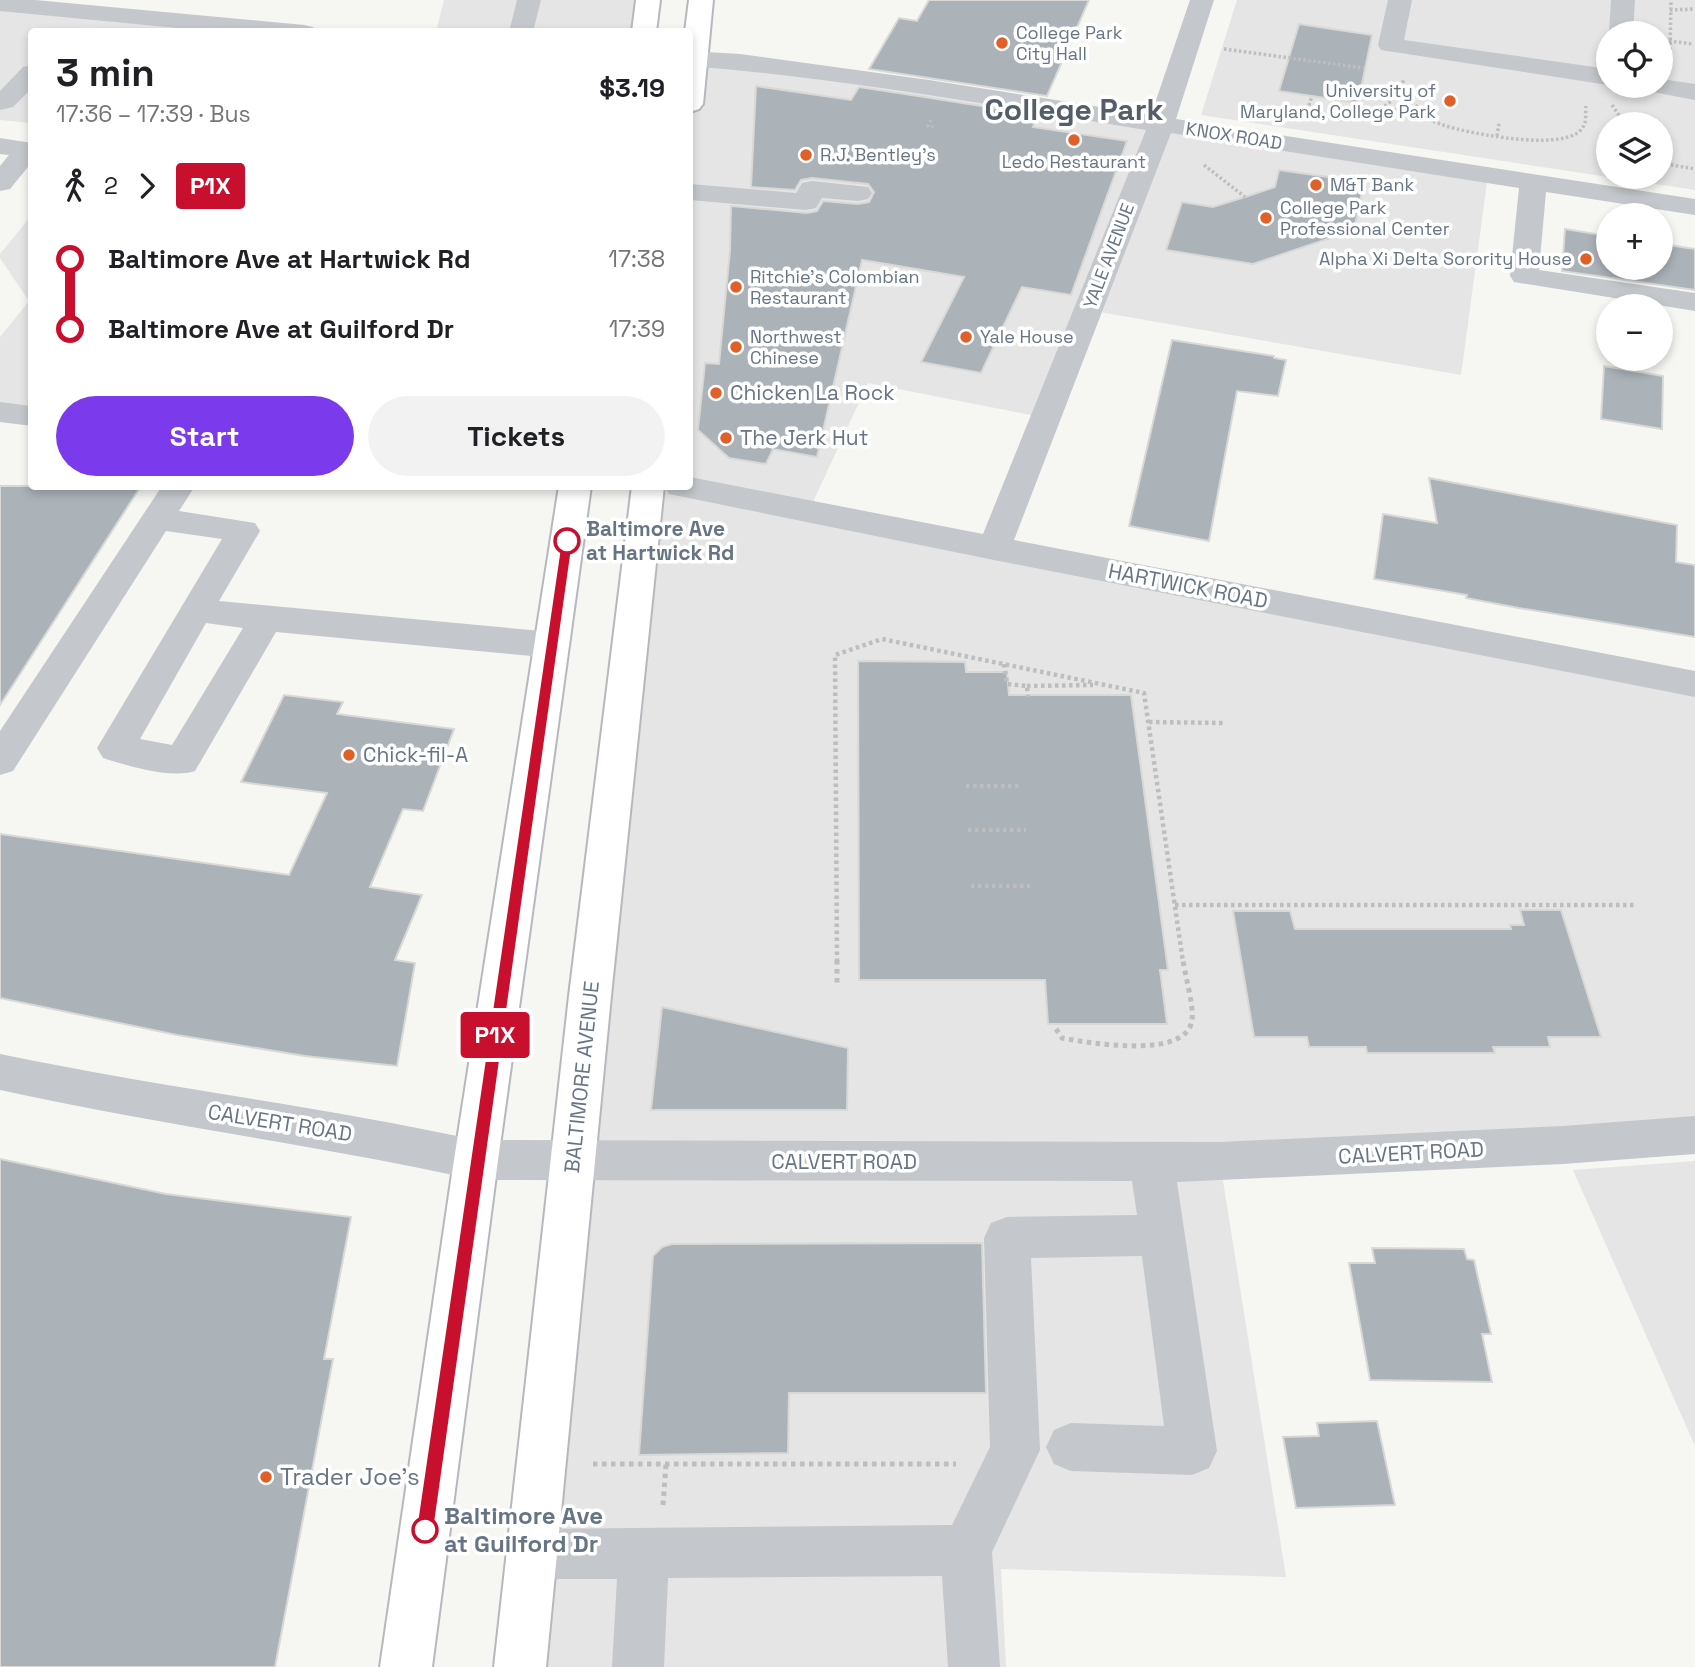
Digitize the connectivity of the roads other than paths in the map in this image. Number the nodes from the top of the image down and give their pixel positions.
1 (528, 0) edge
2 (648, 0) edge
3 (701, 0) edge
4 (1202, 0) edge
5 (1400, 0) edge
6 (1623, 0) edge
7 (16, 3) edge
8 (86, 11) junction
9 (1622, 21) edge
10 (0, 25) edge
11 (34, 28) edge
12 (71, 28) edge
13 (295, 28) edge
14 (522, 28) edge
15 (644, 28) edge
16 (693, 52) edge
17 (693, 58) edge
18 (1673, 81) edge
19 (1596, 86) edge
20 (1695, 92) edge
21 (1161, 125) junction
22 (0, 146) edge
23 (1532, 182) junction
24 (0, 183) edge
25 (693, 192) edge
26 (858, 193) dead end
27 (1695, 207) edge
28 (1695, 302) edge
29 (0, 412) edge
30 (28, 416) edge
31 (693, 489) edge
32 (176, 490) edge
33 (574, 490) edge
34 (648, 490) edge
35 (158, 519) junction
36 (994, 549) junction
37 (197, 610) junction
38 (266, 619) junction
39 (552, 645) junction
40 (1695, 684) edge
41 (0, 761) edge
42 (0, 1072) edge
43 (1695, 1135) edge
44 (476, 1160) junction
45 (573, 1161) junction
46 (1152, 1161) junction
47 (1163, 1235) junction
48 (1071, 1447) dead end
49 (966, 1550) junction
50 (645, 1553) junction
51 (533, 1554) junction
52 (406, 1667) edge
53 (520, 1667) edge
54 (638, 1667) edge
55 (974, 1667) edge

1 - 14 street
2 - 15 main road
3 - 16 main road
4 - 21 street, YALE AVENUE
5 - 19 street
6 - 9 street
7 - 8 street
8 - 12 street
8 - 13 street
10 - 11 street
17 - 21 street, KNOX ROAD
18 - 20 street
21 - 23 street, KNOX ROAD
21 - 36 street, YALE AVENUE
22 - 24 street
23 - 27 street, KNOX ROAD
23 - 28 street
25 - 26 street
29 - 30 street
31 - 36 street, HARTWICK ROAD
32 - 35 street
33 - 39 main road
34 - 45 main road, BALTIMORE AVENUE
35 - 37 street
35 - 41 street
36 - 40 street, HARTWICK ROAD
37 - 38 street
37 - 38 street
38 - 39 street
39 - 44 main road
42 - 44 street, CALVERT ROAD
43 - 46 street, CALVERT ROAD
44 - 45 street, CALVERT ROAD
44 - 52 main road
45 - 46 street, CALVERT ROAD
45 - 51 main road, BALTIMORE AVENUE
46 - 47 street
47 - 48 street
47 - 49 street
49 - 50 street
49 - 55 street
50 - 51 street
50 - 54 street
51 - 53 main road, BALTIMORE AVENUE

